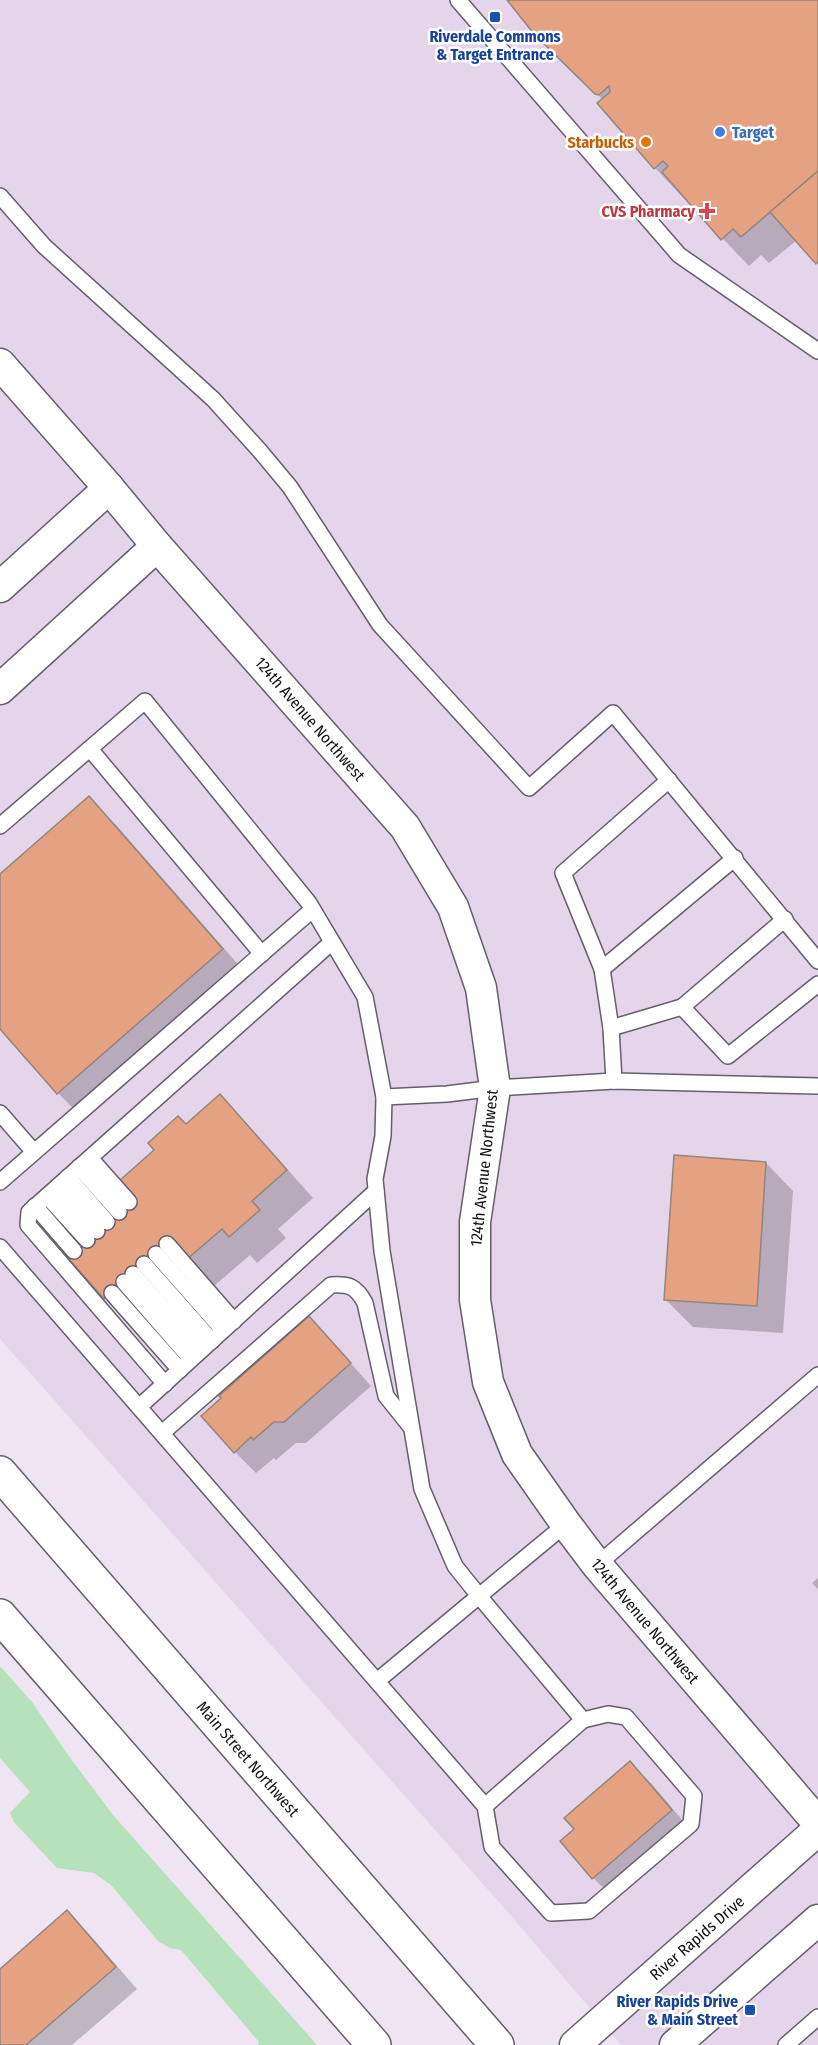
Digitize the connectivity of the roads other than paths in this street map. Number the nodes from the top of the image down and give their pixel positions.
1 (458, 0) edge
2 (0, 196) edge
3 (818, 351) edge
4 (0, 364) edge
5 (109, 488) junction
6 (157, 546) junction
7 (0, 587) edge
8 (0, 689) edge
9 (90, 749) junction
10 (669, 780) junction
11 (0, 826) edge
12 (735, 858) junction
13 (312, 910) junction
14 (785, 920) junction
15 (332, 942) junction
16 (262, 954) junction
17 (818, 961) edge
18 (602, 969) junction
19 (818, 984) edge
20 (682, 1007) junction
21 (611, 1028) junction
22 (614, 1081) junction
23 (818, 1086) edge
24 (495, 1088) junction
25 (384, 1097) junction
26 (0, 1113) edge
27 (34, 1152) junction
28 (68, 1177) junction
29 (0, 1182) edge
30 (376, 1191) junction
31 (35, 1206) junction
32 (108, 1221) junction
33 (0, 1247) edge
34 (74, 1251) dead end
35 (139, 1269) junction
36 (207, 1345) junction
37 (818, 1375) edge
38 (165, 1384) junction
39 (139, 1407) junction
40 (412, 1428) junction
41 (162, 1433) junction
42 (0, 1473) edge
43 (566, 1524) junction
44 (597, 1565) junction
45 (479, 1596) junction
46 (0, 1616) edge
47 (377, 1681) junction
48 (583, 1720) junction
49 (485, 1806) junction
50 (818, 1823) edge
51 (818, 1830) edge
52 (818, 1920) edge
53 (818, 2017) edge
54 (374, 2045) edge
55 (497, 2045) edge
56 (575, 2045) edge
57 (675, 2045) edge
58 (786, 2045) edge

1 - 3 lane
2 - 10 lane
4 - 5 street
5 - 6 street, 124th Avenue Northwest
5 - 7 street
6 - 8 street
6 - 24 street, 124th Avenue Northwest
9 - 11 lane
9 - 13 lane
9 - 16 lane
10 - 12 lane
10 - 18 lane
12 - 14 lane
12 - 18 lane
13 - 15 lane
13 - 16 lane
14 - 17 lane
14 - 20 lane
15 - 25 lane
15 - 28 lane
16 - 27 lane
18 - 21 lane
19 - 20 lane
20 - 21 lane
21 - 22 lane
22 - 23 lane
22 - 24 lane
24 - 25 lane
24 - 43 street, 124th Avenue Northwest
25 - 30 lane
26 - 27 lane
27 - 29 lane
28 - 31 lane
28 - 32 lane
28 - 32 lane
28 - 32 lane
30 - 36 lane
30 - 40 lane
31 - 34 lane
31 - 38 lane
33 - 39 lane
35 - 36 lane
35 - 36 lane
35 - 36 lane
36 - 38 lane
37 - 44 lane
38 - 39 lane
39 - 41 lane
40 - 41 lane
40 - 45 lane
41 - 47 lane
42 - 55 main road, Main Street Northwest
43 - 44 street, 124th Avenue Northwest
43 - 45 lane
44 - 50 street, 124th Avenue Northwest
45 - 47 lane
45 - 48 lane
46 - 54 main road
47 - 49 lane
48 - 49 lane
48 - 49 lane
51 - 56 street, River Rapids Drive
52 - 57 street
53 - 58 lane

